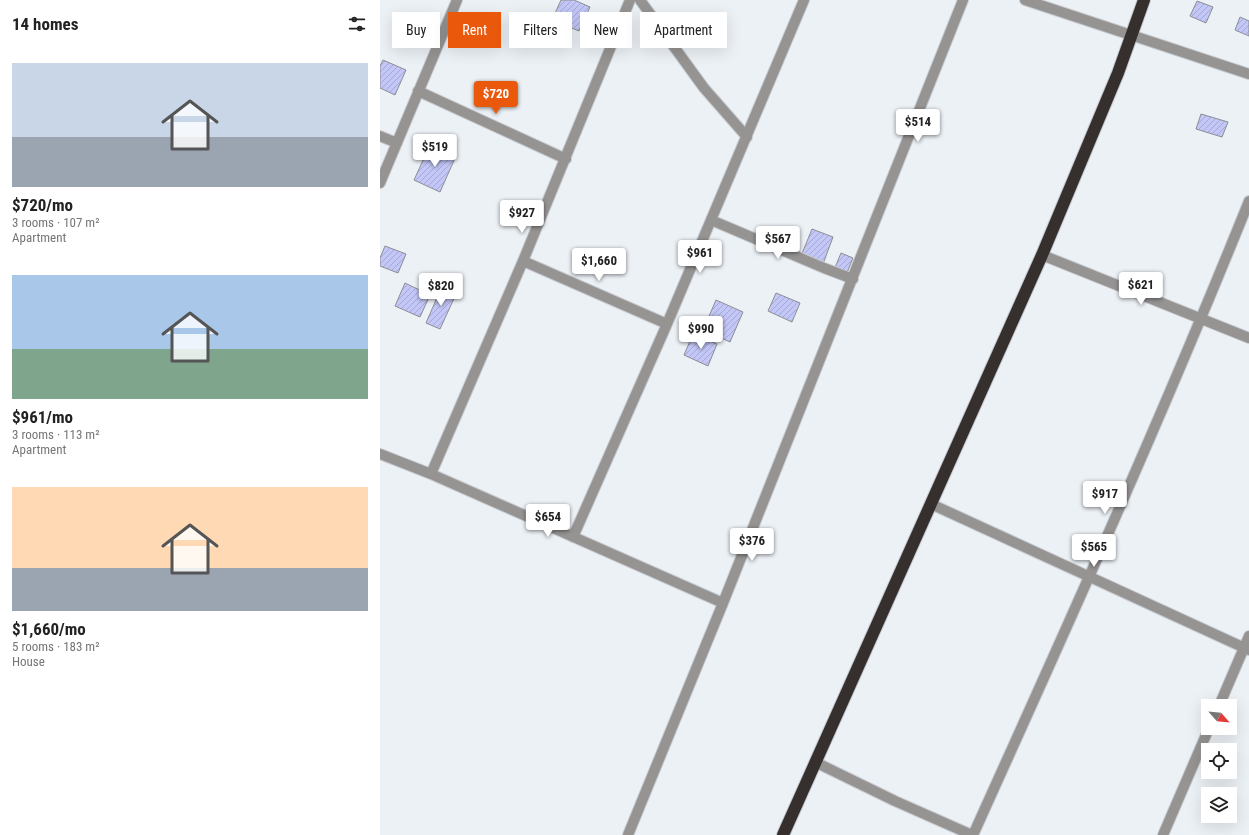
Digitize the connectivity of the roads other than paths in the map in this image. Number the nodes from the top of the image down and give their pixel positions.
1 (457, 0) edge
2 (630, 0) edge
3 (640, 0) edge
4 (804, 0) edge
5 (963, 0) edge
6 (1025, 0) edge
7 (1144, 0) edge
8 (1132, 35) junction
9 (1249, 74) edge
10 (418, 91) junction
11 (380, 136) edge
12 (747, 137) junction
13 (397, 143) junction
14 (566, 158) junction
15 (380, 183) edge
16 (1249, 201) edge
17 (711, 220) junction
18 (1042, 254) junction
19 (523, 260) junction
20 (853, 279) junction
21 (1202, 319) junction
22 (667, 324) junction
23 (1249, 338) edge
24 (380, 454) edge
25 (431, 474) junction
26 (931, 504) junction
27 (573, 537) junction
28 (1089, 578) junction
29 (723, 603) junction
30 (1249, 636) edge
31 (1246, 649) edge
32 (1222, 699) edge
33 (1206, 735) edge
34 (815, 762) junction
35 (628, 835) edge
36 (783, 835) edge
37 (973, 835) edge
38 (1163, 835) edge

1 - 10 street
2 - 14 street
3 - 12 street
4 - 12 street
5 - 20 street
6 - 8 street
7 - 8 highway
8 - 9 street
8 - 18 highway
10 - 13 street
10 - 14 street
11 - 13 street
12 - 17 street
13 - 15 street
14 - 19 street
16 - 21 street
17 - 20 street
17 - 22 street
18 - 21 street
18 - 26 highway
19 - 22 street
19 - 25 street
20 - 29 street
21 - 23 street
21 - 28 street
22 - 27 street
24 - 25 street
25 - 27 street
26 - 28 street
26 - 34 highway
27 - 29 street
28 - 31 street
28 - 37 street
29 - 35 street
30 - 31 street
31 - 32 street
33 - 38 street
34 - 36 highway
34 - 37 street

